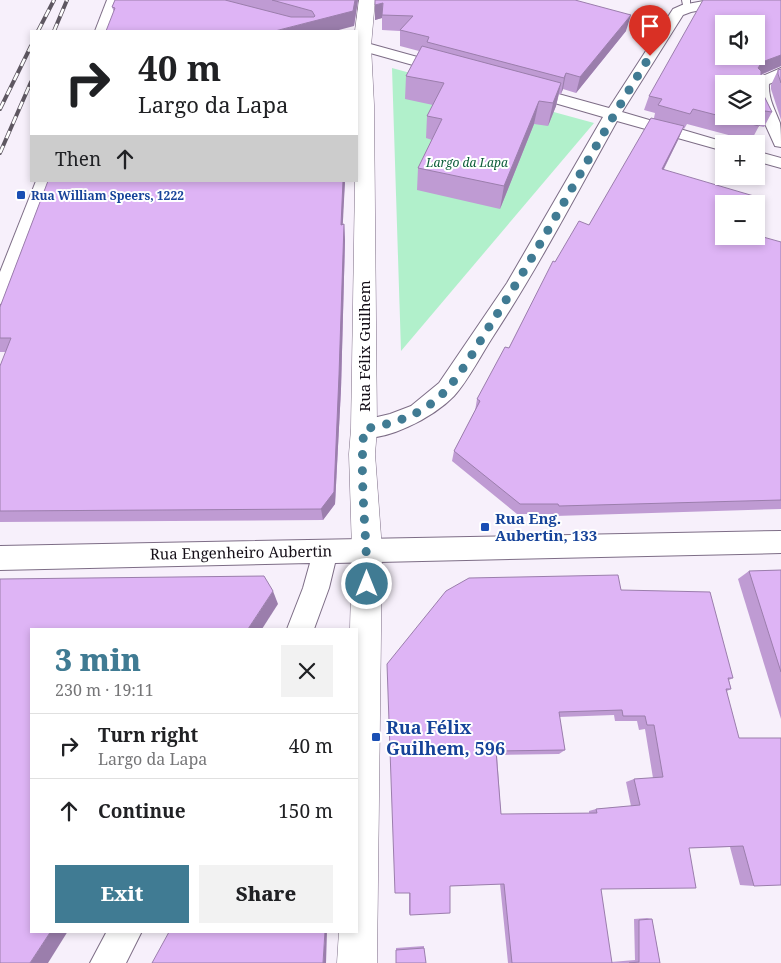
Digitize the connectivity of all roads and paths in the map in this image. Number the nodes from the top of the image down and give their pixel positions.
1 (114, 0) edge
2 (367, 0) edge
3 (732, 0) edge
4 (687, 4) edge
5 (102, 30) edge
6 (359, 45) edge
7 (781, 72) edge
8 (463, 74) edge
9 (510, 86) edge
10 (614, 114) junction
11 (781, 142) edge
12 (715, 143) edge
13 (765, 159) edge
14 (781, 163) edge
15 (44, 182) edge
16 (0, 298) edge
17 (364, 429) junction
18 (781, 542) edge
19 (326, 550) junction
20 (367, 550) junction
21 (0, 558) edge
22 (300, 628) edge
23 (360, 690) edge
24 (358, 872) edge
25 (125, 933) edge
26 (357, 933) edge
27 (107, 963) edge
28 (357, 963) edge

1 - 5 street
2 - 6 street, Rua Félix Guilhem
3 - 4 street
4 - 10 street
6 - 8 street
6 - 17 street, Rua Félix Guilhem
7 - 11 street
9 - 10 street
10 - 12 street
10 - 17 street
13 - 14 street
15 - 16 street
17 - 20 street, Rua Félix Guilhem
18 - 20 street, Rua Engenheiro Aubertin
19 - 20 street, Rua Engenheiro Aubertin
19 - 21 street, Rua Engenheiro Aubertin
19 - 22 street
20 - 23 street, Rua Félix Guilhem
23 - 24 street, Rua Félix Guilhem
25 - 27 street
26 - 28 street, Rua Félix Guilhem

